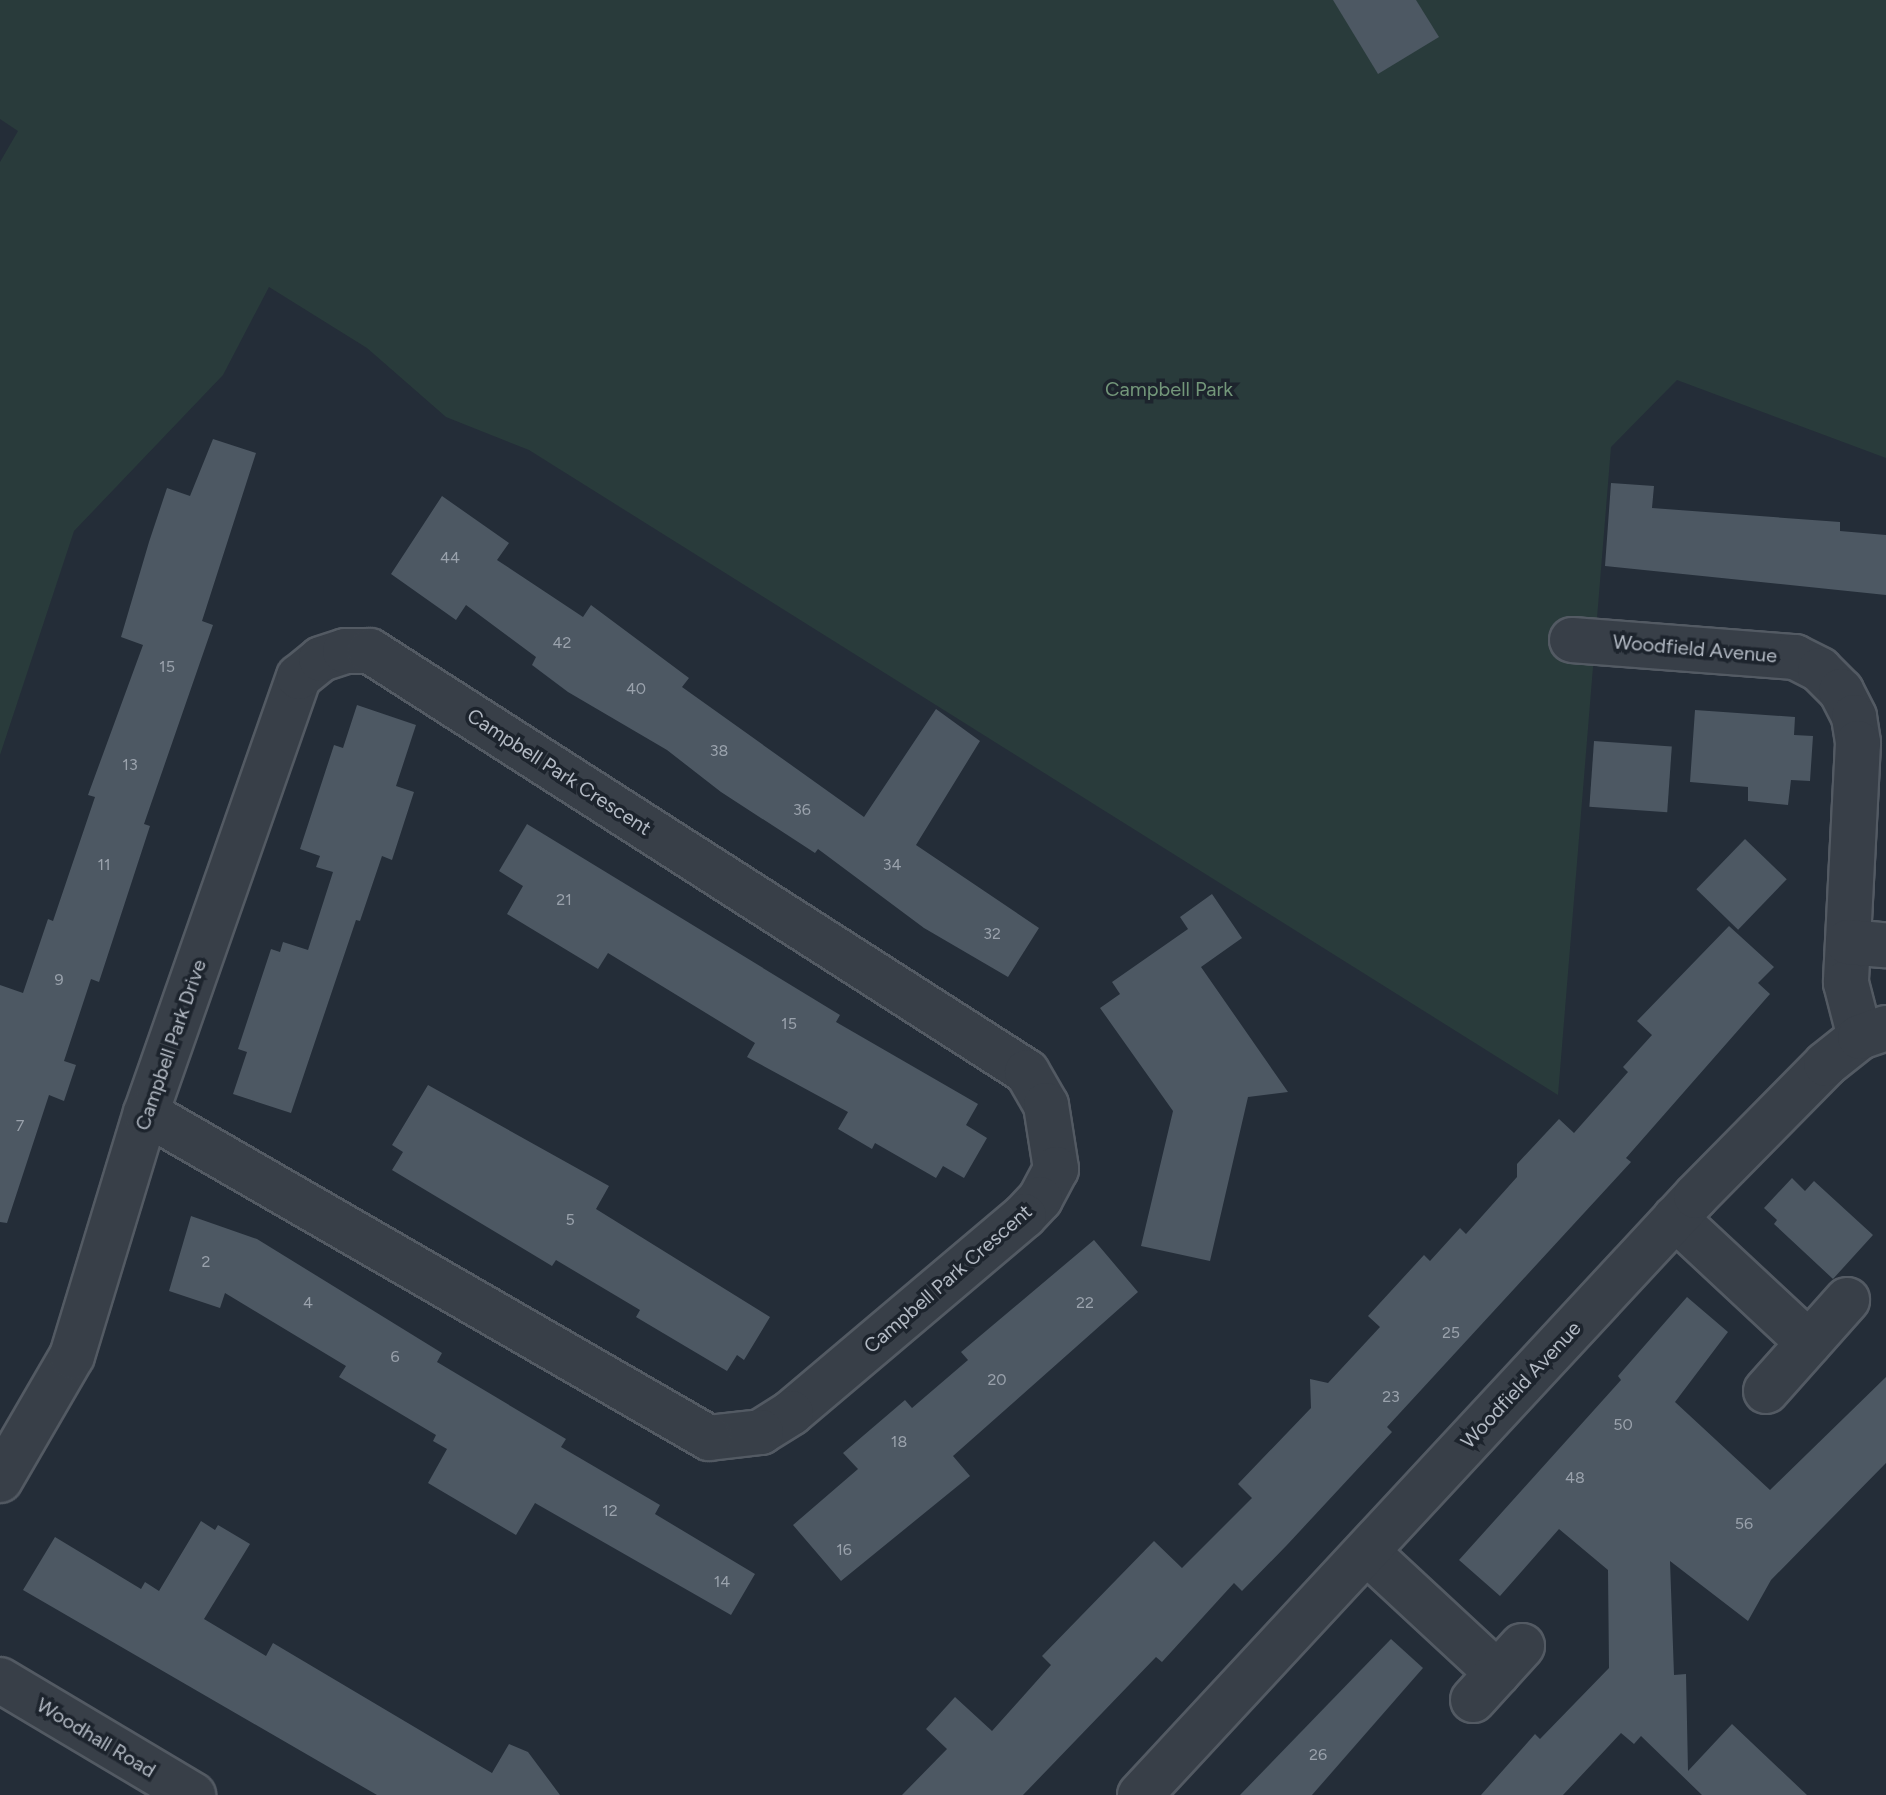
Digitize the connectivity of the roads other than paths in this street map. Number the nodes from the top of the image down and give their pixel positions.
1 (1572, 640) dead end
2 (370, 651) joint
3 (1867, 943) edge
4 (1873, 1033) edge
5 (146, 1113) junction
6 (1675, 1218) junction
7 (1847, 1300) dead end
8 (1809, 1343) junction
9 (1766, 1391) dead end
10 (0, 1480) edge
11 (1367, 1552) junction
12 (1498, 1673) dead end
13 (0, 1680) edge
14 (193, 1795) edge
15 (1140, 1795) edge

1 - 3 street, Woodfield Avenue
2 - 5 street, Campbell Park Drive
2 - 5 street, Campbell Park Crescent
3 - 4 street, Woodfield Avenue
4 - 6 street, Woodfield Avenue
5 - 10 street, Campbell Park Drive
6 - 8 street
6 - 11 street, Woodfield Avenue
7 - 8 street
8 - 9 street
11 - 12 street
11 - 15 street, Woodfield Avenue
13 - 14 street, Woodhall Road

